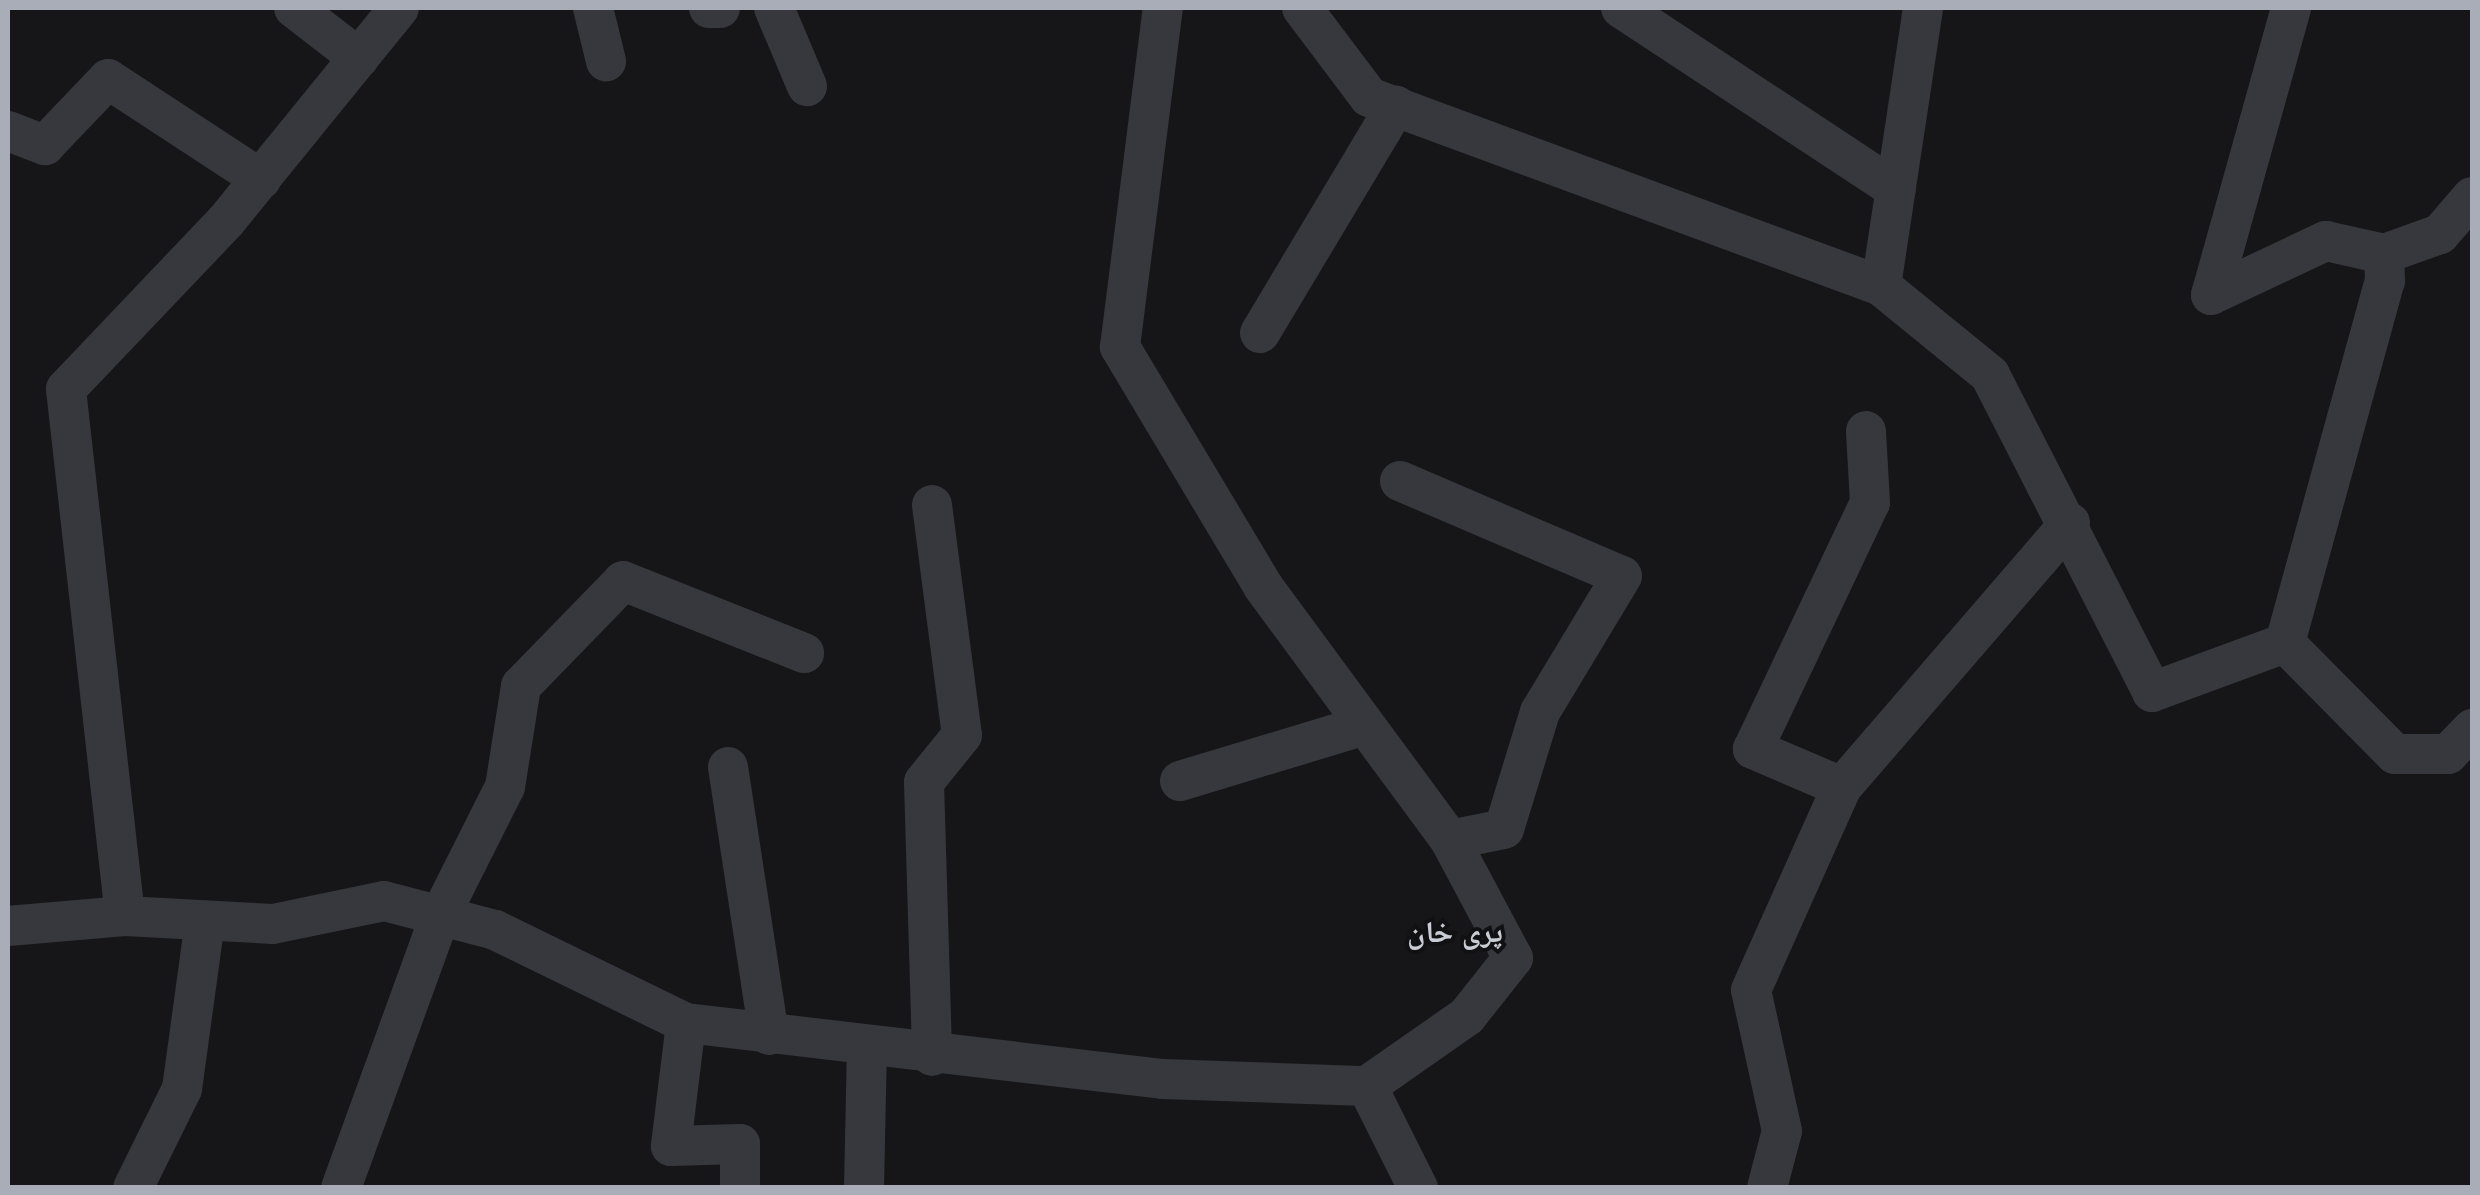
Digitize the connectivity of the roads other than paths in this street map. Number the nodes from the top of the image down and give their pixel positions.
1 (294, 8) edge
2 (399, 8) edge
3 (593, 8) edge
4 (709, 8) edge
5 (720, 8) edge
6 (774, 8) edge
7 (1163, 8) edge
8 (1302, 8) edge
9 (1621, 8) edge
10 (1923, 8) edge
11 (2291, 8) edge
12 (359, 58) junction
13 (606, 61) dead end
14 (807, 86) dead end
15 (1396, 106) junction
16 (8, 131) edge
17 (261, 179) junction
18 (1896, 189) junction
19 (2472, 196) edge
20 (2384, 254) junction
21 (1881, 286) junction
22 (1260, 333) dead end
23 (1866, 431) dead end
24 (1400, 481) dead end
25 (932, 505) dead end
26 (2070, 524) junction
27 (2285, 643) junction
28 (804, 652) dead end
29 (1365, 725) junction
30 (2472, 730) edge
31 (728, 767) dead end
32 (1180, 782) dead end
33 (1842, 787) junction
34 (1450, 840) junction
35 (125, 916) junction
36 (440, 916) junction
37 (204, 921) junction
38 (8, 926) edge
39 (686, 1023) junction
40 (769, 1035) junction
41 (867, 1048) junction
42 (932, 1056) junction
43 (1367, 1086) junction
44 (134, 1187) edge
45 (341, 1188) edge
46 (740, 1188) edge
47 (864, 1188) edge
48 (1418, 1188) edge
49 (1767, 1188) edge

1 - 12 street
2 - 12 street
3 - 13 street
4 - 5 street
6 - 14 street
7 - 29 street
8 - 15 street
9 - 18 street
10 - 18 street
11 - 20 street
12 - 17 street
15 - 21 street
15 - 22 street
16 - 17 street
17 - 35 street
18 - 21 street
19 - 20 street
20 - 27 street
21 - 26 street
23 - 33 street
24 - 34 street
25 - 42 street
26 - 27 street
26 - 33 street
27 - 30 street
28 - 36 street
29 - 32 street
29 - 34 street
31 - 40 street
33 - 49 street
34 - 43 street
35 - 37 street
35 - 38 street
36 - 37 street
36 - 39 street
36 - 45 street
37 - 44 street
39 - 40 street
39 - 46 street
40 - 41 street
41 - 42 street
41 - 47 street
42 - 43 street
43 - 48 street

